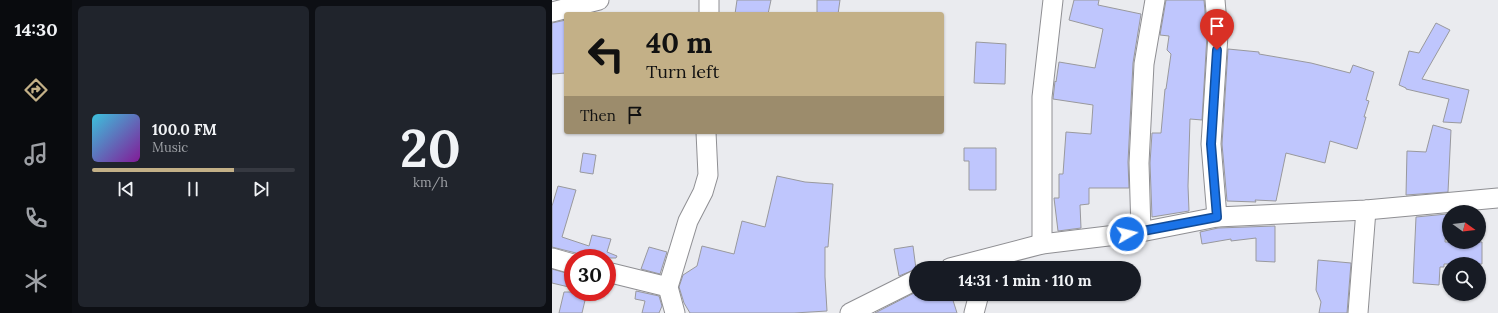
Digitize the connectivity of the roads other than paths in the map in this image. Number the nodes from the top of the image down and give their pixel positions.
1 (599, 0) edge
2 (709, 0) edge
3 (1053, 0) edge
4 (1154, 0) edge
5 (1215, 0) edge
6 (552, 12) edge
7 (709, 12) edge
8 (706, 134) edge
9 (1498, 198) edge
10 (1366, 210) junction
11 (1217, 217) junction
12 (1141, 232) junction
13 (1042, 244) junction
14 (552, 258) edge
15 (564, 261) edge
16 (993, 261) edge
17 (616, 274) edge
18 (909, 284) edge
19 (668, 287) junction
20 (977, 301) edge
21 (676, 313) edge
22 (850, 313) edge
23 (974, 313) edge
24 (1358, 313) edge

1 - 6 street
2 - 7 street
3 - 13 street
4 - 12 street
5 - 11 street
8 - 19 street
9 - 10 street
10 - 11 street
10 - 24 street
11 - 12 street
12 - 13 street
13 - 16 street
14 - 15 street
17 - 19 street
18 - 22 street
19 - 21 street
20 - 23 street

